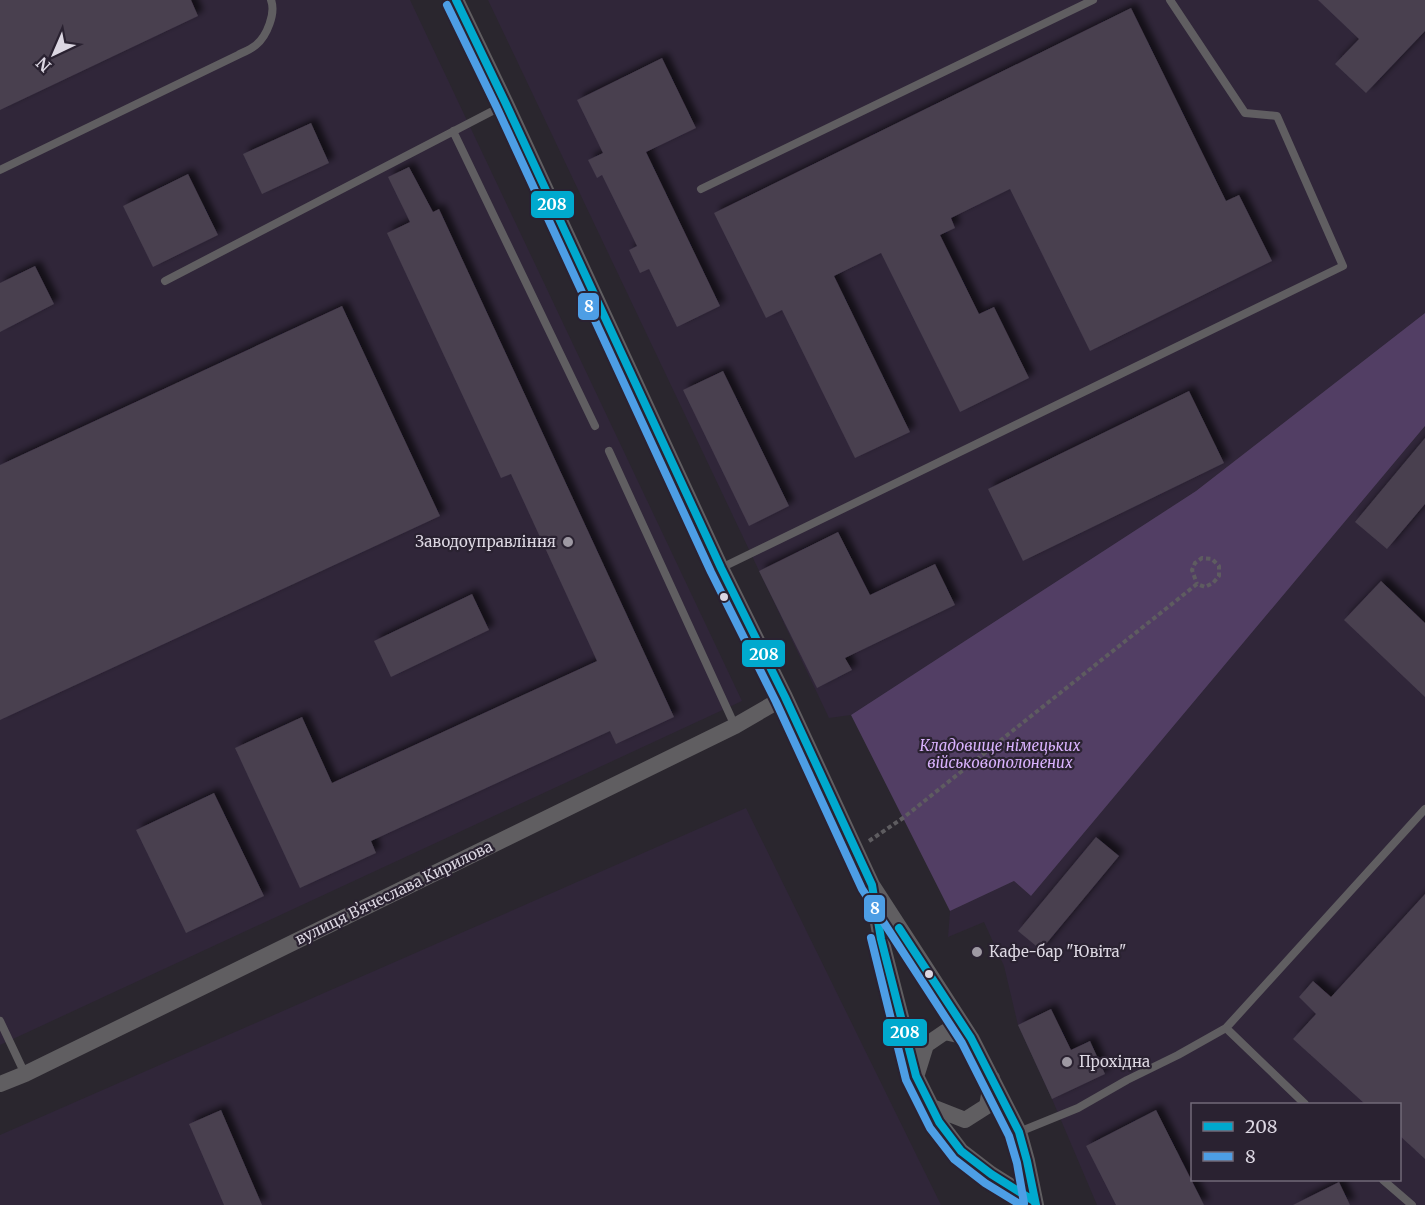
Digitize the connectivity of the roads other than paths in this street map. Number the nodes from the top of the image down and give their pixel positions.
1 (271, 0) edge
2 (456, 0) edge
3 (1093, 0) edge
4 (1170, 0) edge
5 (506, 104) junction
6 (453, 131) junction
7 (0, 170) edge
8 (700, 189) dead end
9 (165, 281) dead end
10 (595, 426) dead end
11 (609, 452) dead end
12 (721, 568) junction
13 (785, 697) junction
14 (735, 726) junction
15 (1425, 810) edge
16 (872, 885) junction
17 (0, 1021) edge
18 (1226, 1028) junction
19 (971, 1038) junction
20 (25, 1074) junction
21 (916, 1076) junction
22 (992, 1078) junction
23 (0, 1084) edge
24 (1304, 1103) edge
25 (932, 1107) junction
26 (1019, 1131) junction
27 (1385, 1181) edge
28 (1035, 1203) edge
29 (1412, 1205) edge

1 - 7 lane
2 - 5 street
3 - 8 lane
4 - 12 lane
5 - 6 lane
5 - 12 street
6 - 9 lane
6 - 10 lane
11 - 14 lane
12 - 13 street
13 - 14 street, вулиця Вʼячеслава Кирилова
13 - 16 street
14 - 20 street, вулиця Вʼячеслава Кирилова
15 - 18 lane
16 - 19 street
16 - 21 street
17 - 20 lane
18 - 24 lane
18 - 26 lane
19 - 21 street
19 - 22 street
20 - 23 street, вулиця Вʼячеслава Кирилова
21 - 25 street
22 - 25 street
22 - 26 street
25 - 28 street
26 - 28 street
27 - 29 lane

